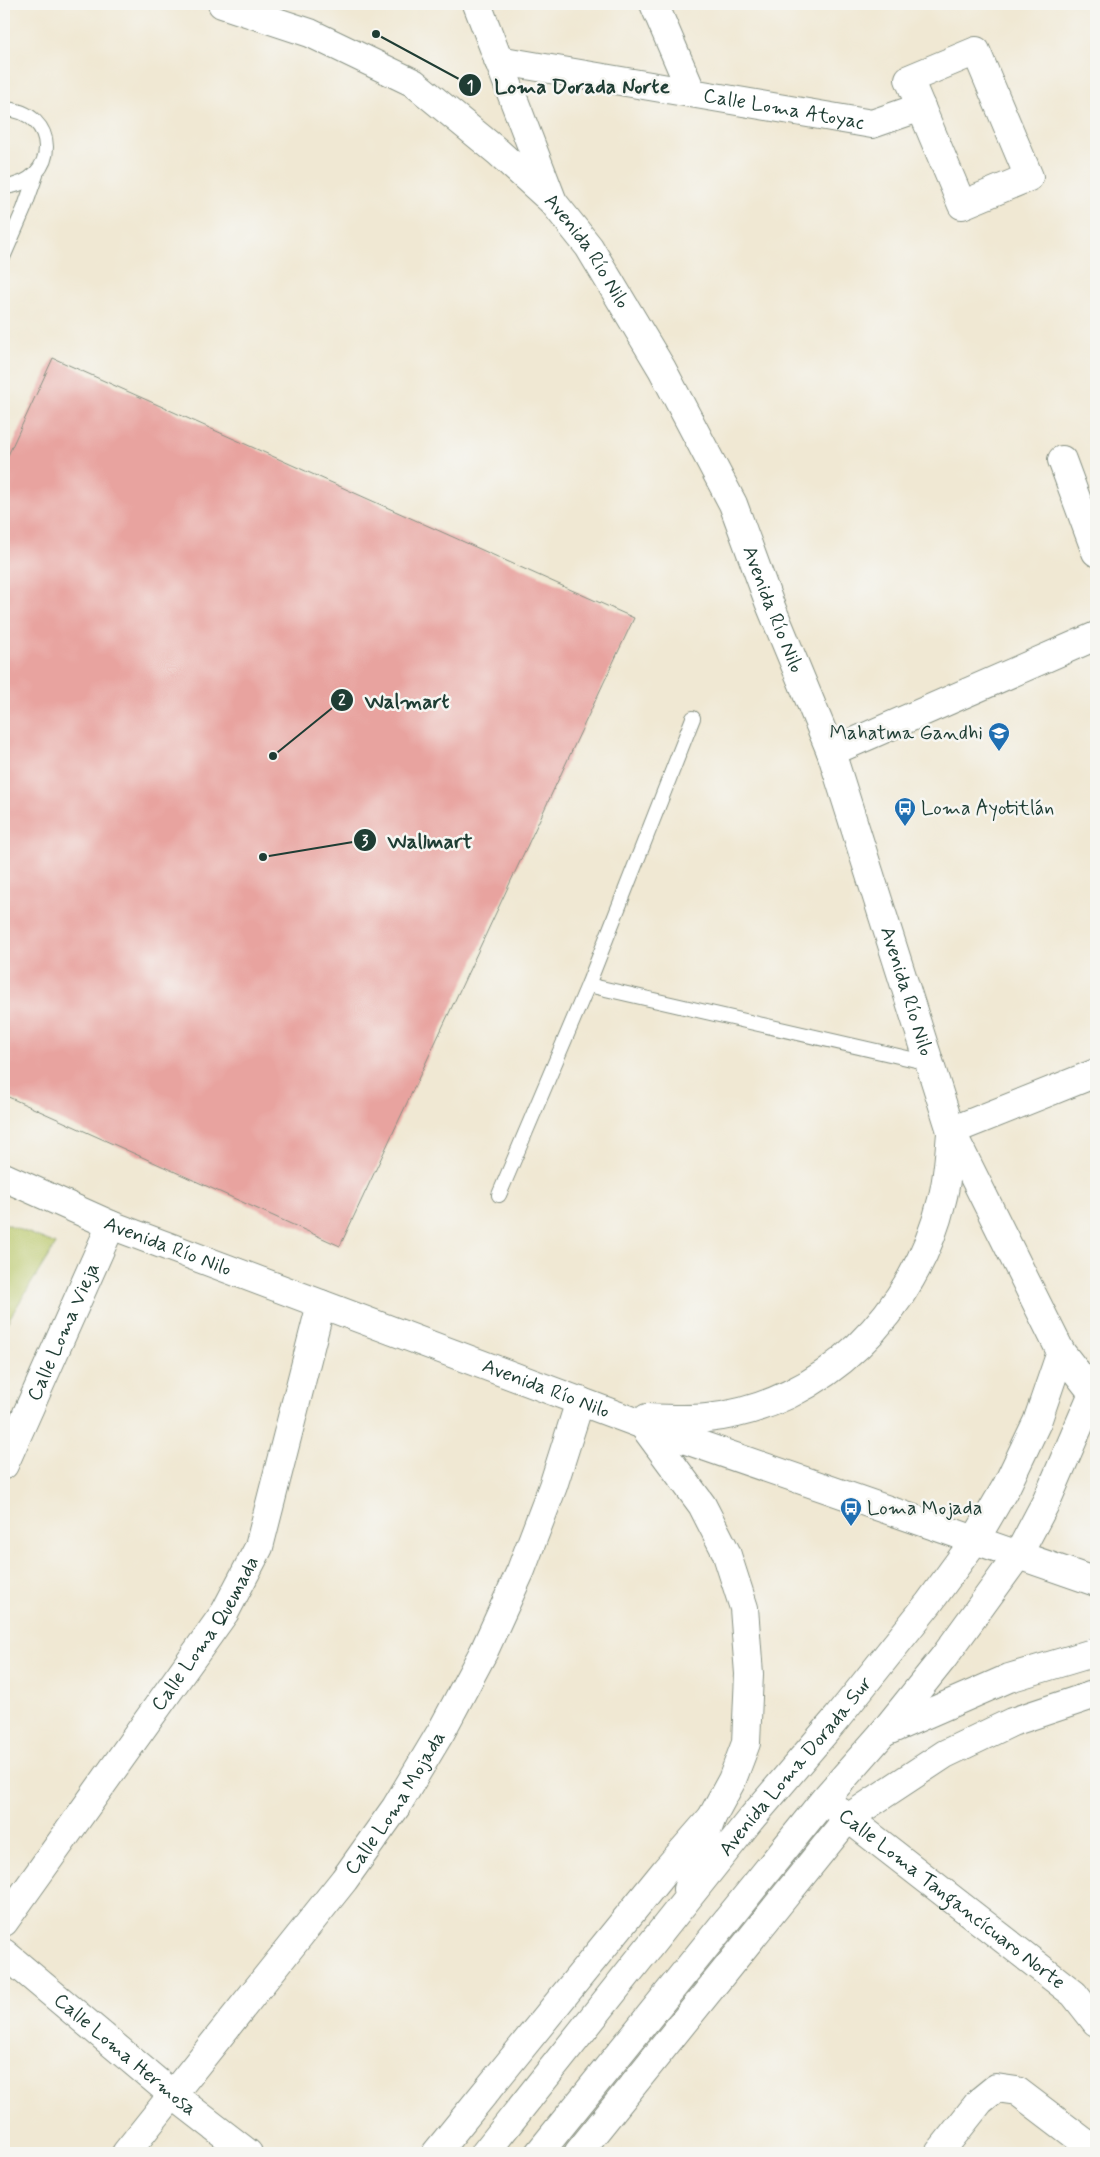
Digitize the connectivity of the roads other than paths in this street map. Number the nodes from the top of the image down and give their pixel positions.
1 (222, 4) edge
2 (477, 4) edge
3 (654, 4) edge
4 (498, 60) junction
5 (692, 93) junction
6 (920, 107) junction
7 (4, 109) edge
8 (36, 174) junction
9 (4, 187) edge
10 (553, 202) junction
11 (4, 255) edge
12 (1062, 460) dead end
13 (1096, 552) edge
14 (1096, 636) edge
15 (693, 718) dead end
16 (831, 752) junction
17 (588, 985) junction
18 (929, 1063) junction
19 (1096, 1073) edge
20 (951, 1131) junction
21 (4, 1177) edge
22 (499, 1195) dead end
23 (111, 1225) junction
24 (321, 1304) junction
25 (1061, 1352) junction
26 (1095, 1395) edge
27 (580, 1401) junction
28 (643, 1425) junction
29 (4, 1465) edge
30 (975, 1540) junction
31 (1018, 1555) junction
32 (1096, 1582) edge
33 (1096, 1652) edge
34 (1096, 1694) edge
35 (883, 1733) junction
36 (824, 1800) junction
37 (712, 1817) junction
38 (848, 1818) junction
39 (681, 1907) junction
40 (4, 1922) edge
41 (4, 1953) edge
42 (1096, 2022) edge
43 (173, 2095) junction
44 (1096, 2151) edge
45 (126, 2153) edge
46 (248, 2153) edge
47 (436, 2153) edge
48 (485, 2153) edge
49 (539, 2153) edge
50 (578, 2153) edge
51 (939, 2153) edge

1 - 10 street, Avenida Río Nilo
2 - 4 street
3 - 5 street
4 - 5 street, Calle Loma Atoyac
4 - 10 street
5 - 6 street, Calle Loma Atoyac
6 - 6 street
7 - 8 lane
8 - 9 lane
8 - 11 lane
10 - 16 street, Avenida Río Nilo
12 - 13 street
14 - 16 street
15 - 17 lane
16 - 18 street, Avenida Río Nilo
17 - 18 lane
17 - 22 lane
18 - 20 street, Avenida Río Nilo
19 - 20 street
20 - 25 street, Avenida Río Nilo
20 - 27 street
21 - 23 street, Avenida Río Nilo
23 - 24 street, Avenida Río Nilo
23 - 29 street, Calle Loma Vieja
24 - 27 street, Avenida Río Nilo
24 - 40 street, Calle Loma Quemada
25 - 26 street, Avenida Río Nilo
25 - 30 street, Avenida Loma Dorada Sur
26 - 31 street
27 - 28 street, Avenida Río Nilo
27 - 43 street, Calle Loma Mojada
28 - 30 street, Avenida Río Nilo
28 - 37 street, Avenida Loma Dorada Sur
30 - 31 street, Avenida Río Nilo
30 - 39 street, Avenida Loma Dorada Sur
31 - 32 street, Avenida Río Nilo
31 - 35 street
33 - 35 street
34 - 38 street
35 - 36 street
36 - 38 street, Calle Loma Tangancícuaro Norte
36 - 49 street
37 - 39 street
37 - 47 street, Avenida Loma Dorada Sur
38 - 42 street, Calle Loma Tangancícuaro Norte
38 - 50 street
39 - 48 street, Avenida Loma Dorada Sur
41 - 43 street, Calle Loma Hermosa
43 - 45 street, Calle Loma Mojada
43 - 46 street, Calle Loma Hermosa
44 - 51 street

